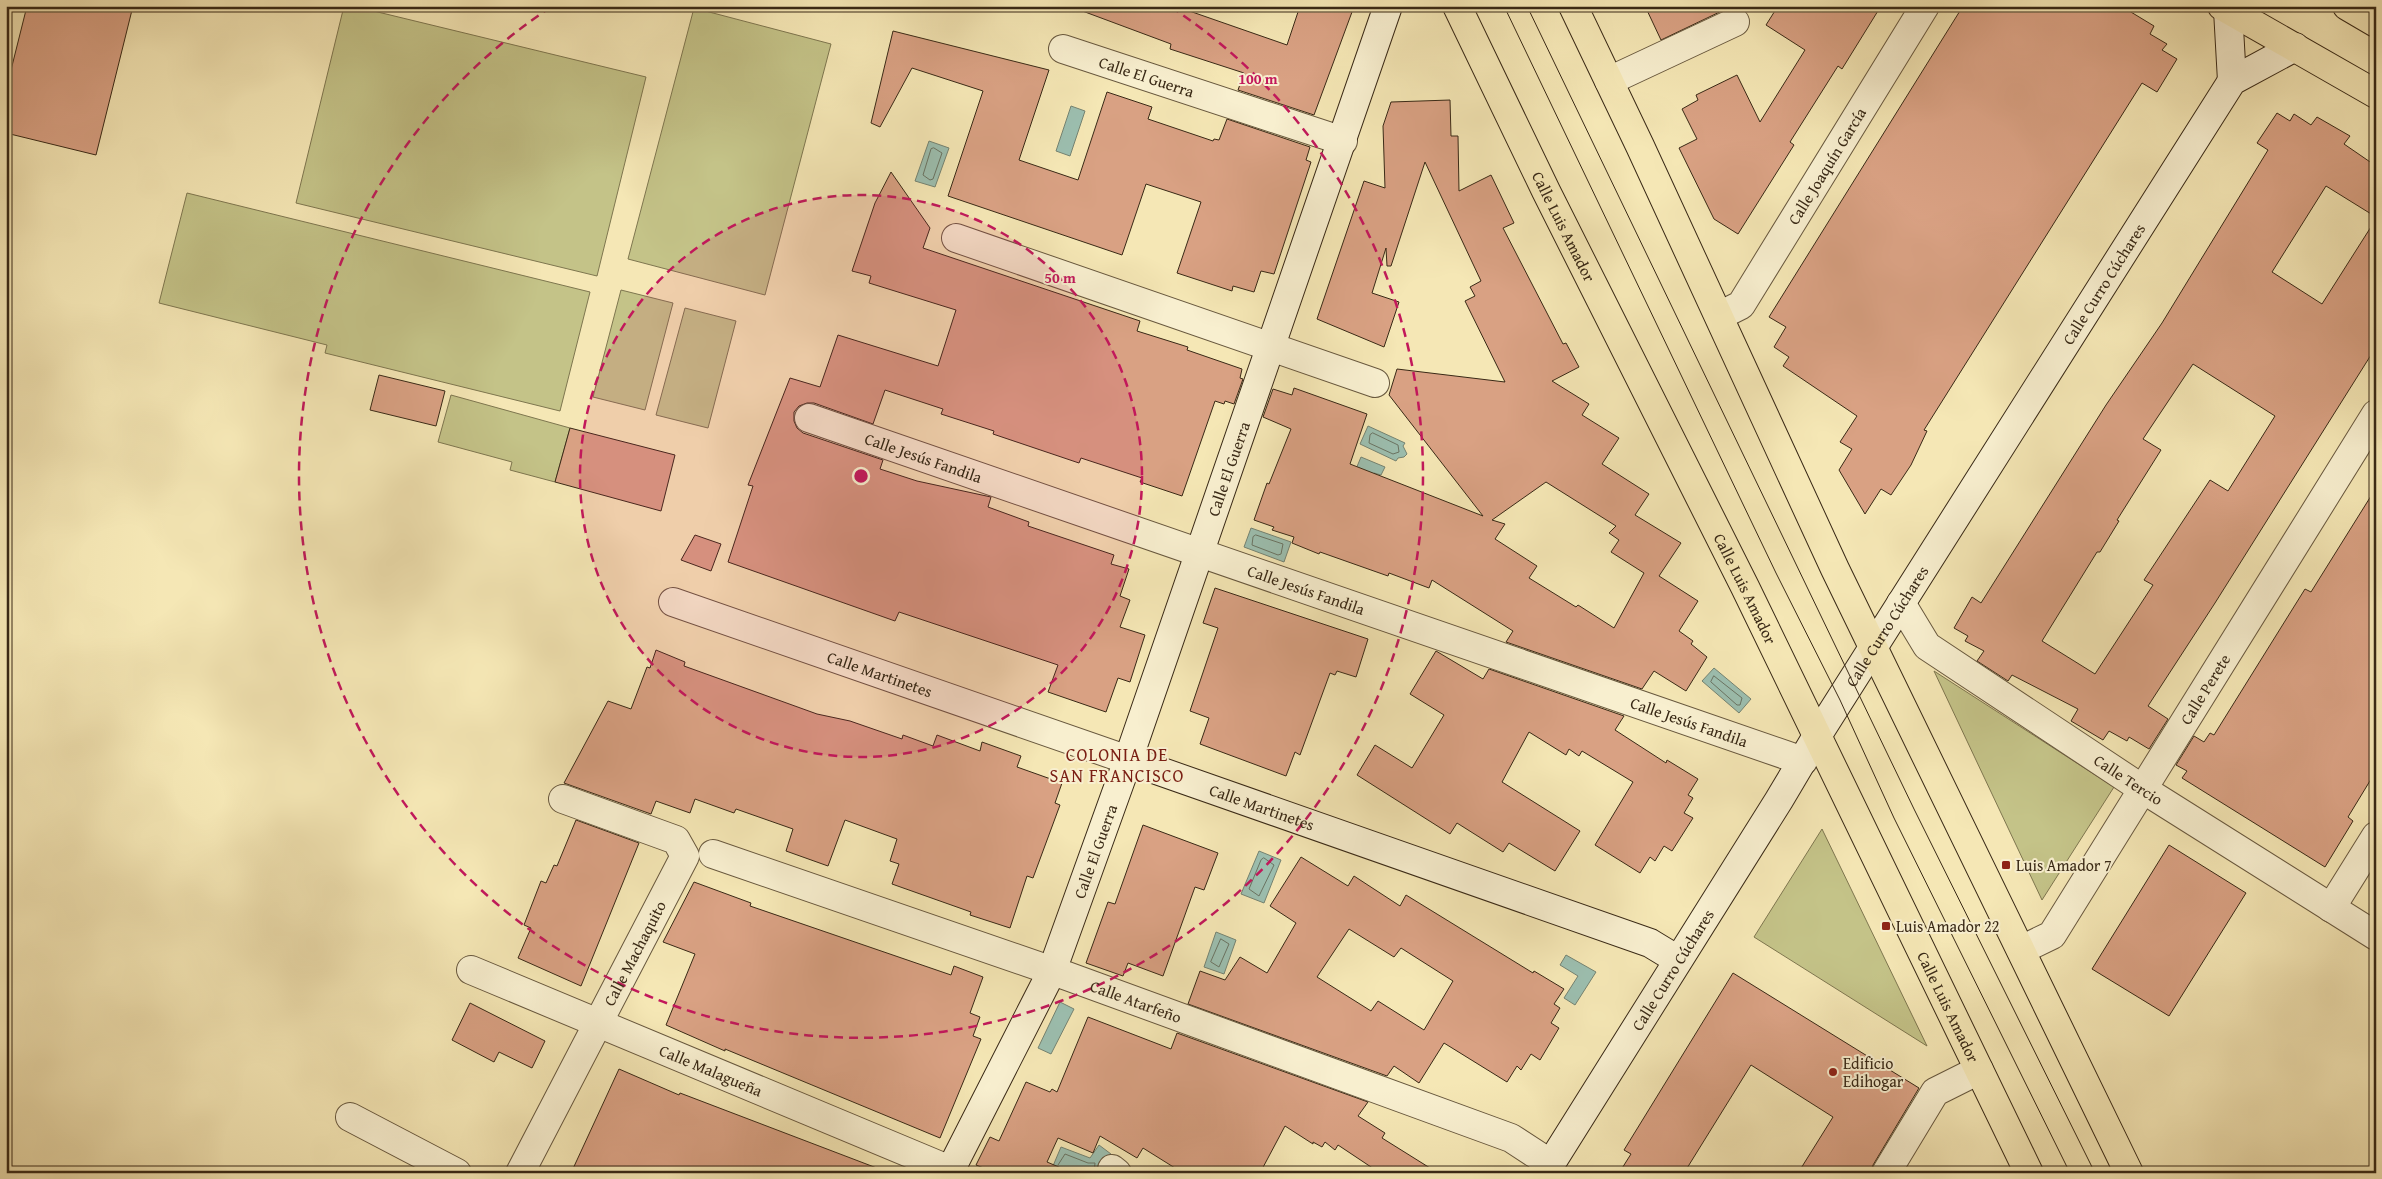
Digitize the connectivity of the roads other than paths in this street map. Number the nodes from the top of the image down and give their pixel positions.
1 (1388, 6) edge
2 (1456, 6) edge
3 (1572, 6) edge
4 (1924, 6) edge
5 (2347, 6) edge
6 (2225, 8) edge
7 (1735, 22) dead end
8 (2376, 23) edge
9 (2295, 47) junction
10 (1063, 49) dead end
11 (1609, 81) junction
12 (2232, 81) junction
13 (2376, 94) edge
14 (1343, 141) junction
15 (956, 238) dead end
16 (1718, 316) junction
17 (1272, 347) junction
18 (1375, 383) dead end
19 (2376, 414) edge
20 (809, 418) dead end
21 (1199, 553) junction
22 (673, 602) dead end
23 (1901, 603) junction
24 (1874, 646) junction
25 (1817, 736) junction
26 (1128, 760) junction
27 (1803, 761) junction
28 (2141, 788) junction
29 (563, 799) dead end
30 (2376, 836) edge
31 (714, 854) dead end
32 (2331, 908) junction
33 (2376, 936) edge
34 (2021, 950) junction
35 (1678, 960) junction
36 (471, 970) dead end
37 (1052, 970) junction
38 (596, 1022) junction
39 (1979, 1070) junction
40 (350, 1117) dead end
41 (1548, 1168) edge
42 (949, 1172) edge
43 (457, 1173) edge
44 (520, 1173) edge
45 (1886, 1173) edge
46 (2029, 1173) edge
47 (2128, 1173) edge

1 - 14 street, Calle El Guerra
2 - 25 main road, Calle Luis Amador
3 - 11 main road
4 - 16 street, Calle Joaquín García
5 - 8 main road
6 - 9 main road
6 - 12 street
7 - 11 street
9 - 12 street, Calle Curro Cúchares
9 - 13 main road
10 - 14 street, Calle El Guerra
11 - 16 main road
12 - 23 street, Calle Curro Cúchares
14 - 17 street, Calle El Guerra
15 - 17 street
16 - 24 main road
17 - 18 street
17 - 21 street, Calle El Guerra
19 - 28 street, Calle Perete
20 - 21 street, Calle Jesús Fandila
21 - 26 street, Calle El Guerra
21 - 27 street, Calle Jesús Fandila
22 - 26 street, Calle Martinetes
23 - 24 street, Calle Curro Cúchares
23 - 28 street, Calle Tercio
24 - 25 street, Calle Curro Cúchares
24 - 34 main road
25 - 27 street, Calle Curro Cúchares
25 - 39 main road, Calle Luis Amador
26 - 35 street, Calle Martinetes
26 - 37 street, Calle El Guerra
27 - 35 street, Calle Curro Cúchares
28 - 32 street, Calle Tercio
28 - 34 street, Calle Perete
29 - 38 street, Calle Machaquito
30 - 32 street
31 - 37 street, Calle Atarfeño
32 - 33 street, Calle Tercio
34 - 47 main road
35 - 41 street, Calle Curro Cúchares
36 - 38 street, Calle Malagueña
37 - 41 street, Calle Atarfeño
37 - 42 street, Calle El Guerra
38 - 42 street, Calle Malagueña
38 - 44 street, Calle Machaquito
39 - 45 street
39 - 46 main road, Calle Luis Amador
40 - 43 street

